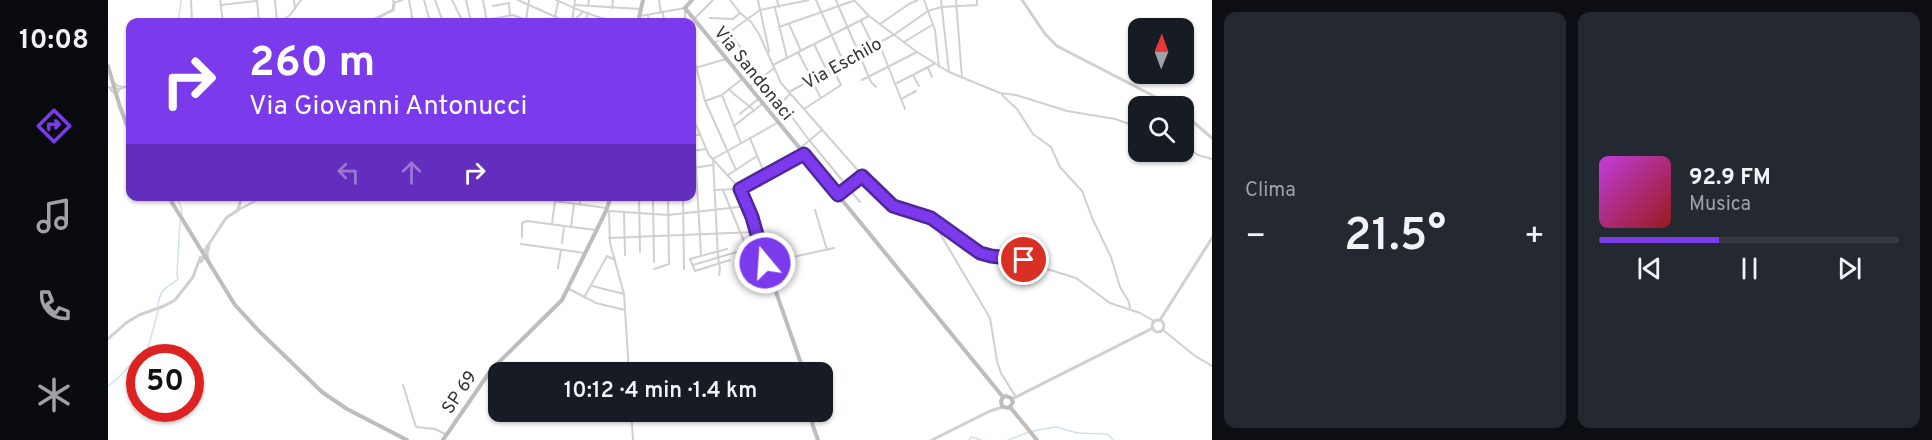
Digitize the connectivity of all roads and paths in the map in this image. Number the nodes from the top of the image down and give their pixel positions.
1 (191, 0) edge
2 (220, 0) edge
3 (275, 0) edge
4 (294, 0) edge
5 (301, 0) edge
6 (402, 0) edge
7 (409, 0) edge
8 (424, 0) edge
9 (435, 0) edge
10 (452, 0) edge
11 (466, 0) edge
12 (483, 0) edge
13 (518, 0) edge
14 (529, 0) edge
15 (558, 0) edge
16 (575, 0) edge
17 (589, 0) edge
18 (613, 0) edge
19 (643, 0) edge
20 (659, 0) edge
21 (684, 0) edge
22 (692, 0) edge
23 (713, 0) edge
24 (730, 0) edge
25 (758, 0) edge
26 (777, 0) edge
27 (809, 0) edge
28 (816, 0) edge
29 (836, 0) edge
30 (854, 0) edge
31 (918, 0) edge
32 (924, 0) edge
33 (941, 0) edge
34 (956, 0) edge
35 (977, 0) edge
36 (1022, 0) edge
37 (257, 1) edge
38 (795, 1) edge
39 (803, 1) edge
40 (393, 2) edge
41 (510, 2) edge
42 (528, 4) junction
43 (221, 5) junction
44 (493, 6) dead end
45 (588, 6) junction
46 (838, 6) junction
47 (574, 7) junction
48 (777, 7) junction
49 (942, 7) junction
50 (957, 7) junction
51 (612, 8) junction
52 (685, 8) junction
53 (295, 9) junction
54 (641, 9) junction
55 (760, 10) junction
56 (928, 11) junction
57 (584, 12) junction
58 (821, 12) junction
59 (588, 13) junction
60 (662, 13) junction
61 (740, 13) junction
62 (648, 15) junction
63 (509, 16) junction
64 (869, 16) junction
65 (555, 17) joint
66 (192, 18) edge
67 (223, 18) edge
68 (259, 18) edge
69 (278, 18) edge
70 (284, 18) edge
71 (378, 18) edge
72 (412, 18) edge
73 (428, 18) edge
74 (442, 18) edge
75 (461, 18) edge
76 (470, 18) edge
77 (486, 18) edge
78 (496, 18) edge
79 (521, 18) edge
80 (526, 18) edge
81 (573, 18) edge
82 (577, 18) edge
83 (586, 18) edge
84 (599, 18) edge
85 (639, 18) edge
86 (641, 18) edge
87 (648, 18) edge
88 (663, 18) edge
89 (685, 18) edge
90 (693, 18) edge
91 (695, 18) edge
92 (710, 18) dead end
93 (747, 19) junction
94 (861, 21) junction
95 (696, 22) edge
96 (789, 24) junction
97 (880, 24) junction
98 (933, 24) junction
99 (780, 27) junction
100 (848, 27) junction
101 (729, 32) junction
102 (895, 34) junction
103 (831, 36) junction
104 (904, 42) junction
105 (879, 43) junction
106 (713, 44) junction
107 (814, 44) junction
108 (874, 46) junction
109 (767, 52) junction
110 (800, 52) junction
111 (917, 52) junction
112 (860, 54) junction
113 (787, 58) junction
114 (726, 59) junction
115 (843, 63) junction
116 (934, 64) junction
117 (108, 66) edge
118 (773, 67) junction
119 (889, 67) junction
120 (939, 67) junction
121 (696, 68) joint
122 (928, 68) junction
123 (827, 71) junction
124 (949, 72) junction
125 (913, 75) junction
126 (869, 76) junction
127 (763, 77) junction
128 (818, 77) junction
129 (932, 77) dead end
130 (962, 78) junction
131 (742, 79) junction
132 (812, 80) junction
133 (862, 80) dead end
134 (896, 84) junction
135 (919, 86) dead end
136 (876, 87) dead end
137 (112, 88) edge
138 (749, 88) junction
139 (729, 89) junction
140 (916, 91) dead end
141 (790, 93) junction
142 (1000, 93) junction
143 (722, 95) junction
144 (1154, 96) edge
145 (821, 98) junction
146 (758, 99) junction
147 (901, 99) junction
148 (705, 101) junction
149 (782, 102) junction
150 (762, 104) junction
151 (750, 106) junction
152 (804, 109) junction
153 (905, 109) dead end
154 (754, 111) junction
155 (740, 114) dead end
156 (126, 121) edge
157 (777, 123) junction
158 (1194, 123) edge
159 (1128, 124) edge
160 (734, 126) junction
161 (696, 127) edge
162 (822, 130) junction
163 (699, 135) joint
164 (750, 138) junction
165 (1212, 138) edge
166 (809, 140) junction
167 (741, 144) junction
168 (706, 149) junction
169 (799, 149) junction
170 (696, 151) edge
171 (727, 151) junction
172 (1194, 152) edge
173 (804, 154) junction
174 (757, 156) junction
175 (713, 159) junction
176 (1212, 159) edge
177 (713, 165) junction
178 (696, 167) joint
179 (736, 170) junction
180 (728, 175) junction
181 (765, 175) junction
182 (862, 176) junction
183 (848, 187) junction
184 (740, 189) junction
185 (714, 190) junction
186 (723, 190) junction
187 (838, 195) junction
188 (171, 201) edge
189 (241, 201) edge
190 (255, 201) edge
191 (580, 201) edge
192 (609, 201) edge
193 (639, 201) edge
194 (653, 201) edge
195 (668, 201) edge
196 (683, 201) edge
197 (860, 202) dead end
198 (574, 204) junction
199 (580, 205) junction
200 (748, 206) junction
201 (731, 208) junction
202 (607, 209) junction
203 (238, 210) junction
204 (716, 210) junction
205 (815, 210) dead end
206 (698, 212) junction
207 (624, 213) junction
208 (640, 214) junction
209 (683, 214) junction
210 (653, 215) junction
211 (668, 215) junction
212 (931, 218) junction
213 (552, 224) junction
214 (564, 226) junction
215 (571, 227) junction
216 (596, 230) junction
217 (741, 232) junction
218 (755, 232) junction
219 (717, 233) junction
220 (684, 234) junction
221 (700, 234) junction
222 (669, 235) junction
223 (653, 236) junction
224 (522, 237) dead end
225 (625, 237) junction
226 (641, 237) junction
227 (609, 238) junction
228 (1212, 238) edge
229 (197, 243) junction
230 (562, 243) dead end
231 (521, 244) dead end
232 (207, 248) junction
233 (834, 248) dead end
234 (727, 249) dead end
235 (561, 250) junction
236 (827, 250) junction
237 (718, 251) junction
238 (640, 252) dead end
239 (585, 253) junction
240 (204, 254) junction
241 (626, 255) dead end
242 (701, 255) junction
243 (718, 257) junction
244 (200, 260) junction
245 (615, 260) junction
246 (730, 260) dead end
247 (654, 262) dead end
248 (765, 263) junction
249 (210, 264) junction
250 (719, 264) junction
251 (693, 265) junction
252 (558, 268) dead end
253 (654, 269) dead end
254 (684, 269) dead end
255 (719, 275) dead end
256 (591, 285) junction
257 (568, 288) junction
258 (624, 294) junction
259 (585, 297) junction
260 (625, 309) junction
261 (1130, 310) junction
262 (1160, 320) junction
263 (1154, 321) junction
264 (1153, 328) junction
265 (1163, 330) junction
266 (108, 339) edge
267 (628, 362) edge
268 (800, 362) edge
269 (1212, 366) edge
270 (403, 385) dead end
271 (1014, 398) junction
272 (1002, 399) junction
273 (1003, 407) junction
274 (1010, 407) junction
275 (990, 411) junction
276 (632, 422) edge
277 (812, 422) edge
278 (447, 435) junction
279 (407, 440) edge
280 (443, 440) edge
281 (633, 440) edge
282 (818, 440) edge
283 (932, 440) edge
284 (1037, 440) edge

1 - 66 street
2 - 43 street
3 - 69 street
4 - 53 street
5 - 53 street
6 - 40 street
7 - 72 street
8 - 73 street
9 - 74 street
10 - 75 street
11 - 76 street
12 - 77 street
13 - 42 street
14 - 42 street
15 - 47 street
15 - 65 street
16 - 47 street
17 - 45 street
18 - 51 street
19 - 54 main road
20 - 60 street
21 - 52 main road
22 - 52 main road
23 - 91 street
24 - 61 street
25 - 55 street
26 - 48 street
27 - 39 street
28 - 58 street
29 - 46 street
30 - 46 street
30 - 64 street
31 - 97 street
32 - 56 street
33 - 49 street
34 - 50 street
35 - 50 street, Via Eschilo
36 - 144 street
37 - 43 street
37 - 68 street
38 - 39 street
38 - 48 street
40 - 71 street
41 - 44 street
41 - 63 street
42 - 65 street
42 - 80 street
43 - 67 street
45 - 47 street
45 - 51 street
46 - 58 street
46 - 100 street
47 - 57 street
47 - 81 street
48 - 55 street
48 - 99 street
49 - 50 street, Via Eschilo
49 - 56 street, Via Eschilo
49 - 124 street
50 - 130 street
51 - 54 street
52 - 60 street
52 - 89 street
52 - 90 main road, Via Sandonaci
53 - 70 street
54 - 85 main road
55 - 93 street
55 - 109 street
56 - 98 street
56 - 102 street, Via Eschilo
57 - 59 street
57 - 82 street
58 - 96 street
58 - 103 street
59 - 83 street
59 - 84 street
60 - 62 street
60 - 88 street
61 - 92 street
61 - 93 street
62 - 86 street
62 - 87 street
63 - 78 street
63 - 79 street
64 - 94 street
64 - 97 street
93 - 101 street
93 - 109 street
94 - 100 street
94 - 108 street
95 - 106 main road, Via Sandonaci
96 - 99 street
96 - 110 street
97 - 102 street
98 - 104 street
98 - 120 street
99 - 113 street
100 - 103 street
100 - 112 street
101 - 106 street
101 - 127 street
102 - 104 street
102 - 105 street, Via Eschilo
103 - 107 street
103 - 115 street
104 - 111 street
105 - 108 street, Via Eschilo
105 - 119 street
106 - 114 main road, Via Sandonaci
107 - 110 street
107 - 123 street
108 - 112 street, Via Eschilo
109 - 118 street
110 - 113 street
110 - 132 street
111 - 116 street
111 - 119 street
112 - 115 street, Via Eschilo
112 - 126 street
113 - 118 street
114 - 121 street
114 - 131 main road, Via Sandonaci
115 - 123 street, Via Eschilo
116 - 120 street
116 - 122 street
117 - 137 main road
118 - 127 street
118 - 141 street
119 - 126 street
119 - 134 street
120 - 124 street
121 - 148 street
122 - 125 street
122 - 129 street
123 - 128 street, Via Eschilo
124 - 130 street
125 - 134 street
125 - 135 street
126 - 133 street
126 - 136 street
127 - 138 street
127 - 149 street
128 - 132 street, Via Eschilo
128 - 145 street
128 - 145 street
130 - 142 street
131 - 138 main road, Via Sandonaci
131 - 139 street
132 - 141 street, Via Eschilo
134 - 147 street
137 - 156 main road
138 - 146 main road, Via Sandonaci
139 - 143 street
139 - 151 street
140 - 147 street
141 - 149 street, Via Eschilo
141 - 152 street
142 - 159 street
142 - 261 street
143 - 148 street
143 - 160 street
145 - 152 street
146 - 150 main road, Via Sandonaci
146 - 151 street
147 - 153 street
148 - 171 street
149 - 166 street
150 - 154 street
150 - 157 main road, Via Sandonaci
151 - 154 street
151 - 155 street
152 - 162 street
154 - 160 street
157 - 164 street
157 - 169 main road, Via Sandonaci
158 - 165 street
160 - 167 street
161 - 163 street
162 - 166 street
162 - 182 street
163 - 168 street
164 - 167 street
164 - 174 street
166 - 169 street
166 - 183 street
167 - 171 street
168 - 170 street
168 - 175 street
169 - 173 main road, Via Sandonaci
171 - 175 street
171 - 179 street
172 - 176 street
173 - 181 street
173 - 187 main road, Via Sandonaci
174 - 179 street
174 - 181 street
175 - 177 street
175 - 180 street
177 - 178 street
177 - 185 street
178 - 206 street
179 - 180 street
180 - 184 street
181 - 184 street
182 - 183 street
182 - 212 street
183 - 187 street
183 - 197 street
184 - 186 street
184 - 200 street
185 - 186 street
185 - 204 street
186 - 201 street
187 - 272 main road, Via Sandonaci
188 - 229 main road
189 - 203 street
190 - 203 street
191 - 199 street
192 - 202 main road, SP 69
193 - 208 street
194 - 210 street
195 - 211 street
196 - 209 street
198 - 199 street
198 - 213 street
198 - 215 street
199 - 202 street
200 - 201 street
200 - 218 street
201 - 204 street
201 - 217 street
202 - 207 street
202 - 216 main road, SP 69
202 - 227 street
203 - 232 street
204 - 206 street
204 - 219 street
205 - 236 street
206 - 209 street
206 - 221 street
207 - 208 street
207 - 225 street
208 - 210 street
208 - 226 street
209 - 211 street
209 - 220 street
210 - 211 street
210 - 223 street
211 - 222 street
212 - 261 street
212 - 271 street
213 - 214 street
213 - 224 street
214 - 215 street
214 - 230 street
215 - 216 street
216 - 239 main road, SP 69
217 - 218 street
217 - 219 street
217 - 243 street
218 - 248 main road
219 - 221 street
219 - 237 street
220 - 221 street
220 - 222 street
220 - 254 street
221 - 242 street
222 - 223 street
222 - 253 street
223 - 226 street
223 - 247 street
225 - 226 street
225 - 227 street
225 - 241 street
226 - 238 street
227 - 245 street
228 - 262 street
229 - 232 street
229 - 240 main road
229 - 244 street
231 - 235 street
232 - 240 street
232 - 249 street
233 - 236 street
234 - 237 street
235 - 239 street
235 - 252 street
236 - 248 street
237 - 242 street
237 - 243 street
239 - 257 main road, SP 69
240 - 244 street
240 - 249 main road
242 - 251 street
243 - 250 street
243 - 251 street
244 - 249 street
244 - 266 street
245 - 256 street
245 - 258 street
246 - 250 street
248 - 268 main road
249 - 279 main road
250 - 251 street
250 - 255 street
256 - 258 street
256 - 259 street
257 - 259 street
257 - 278 main road, SP 69
258 - 260 street
259 - 260 street
260 - 267 street
261 - 263 street
262 - 263 street
262 - 265 street
263 - 264 street
264 - 265 street
264 - 271 street
265 - 269 street
270 - 278 street
271 - 272 main road
271 - 274 main road
272 - 273 main road
272 - 275 street
273 - 274 main road
273 - 275 street
274 - 284 main road
275 - 283 street
276 - 281 street
277 - 282 main road
278 - 280 main road, SP 69

